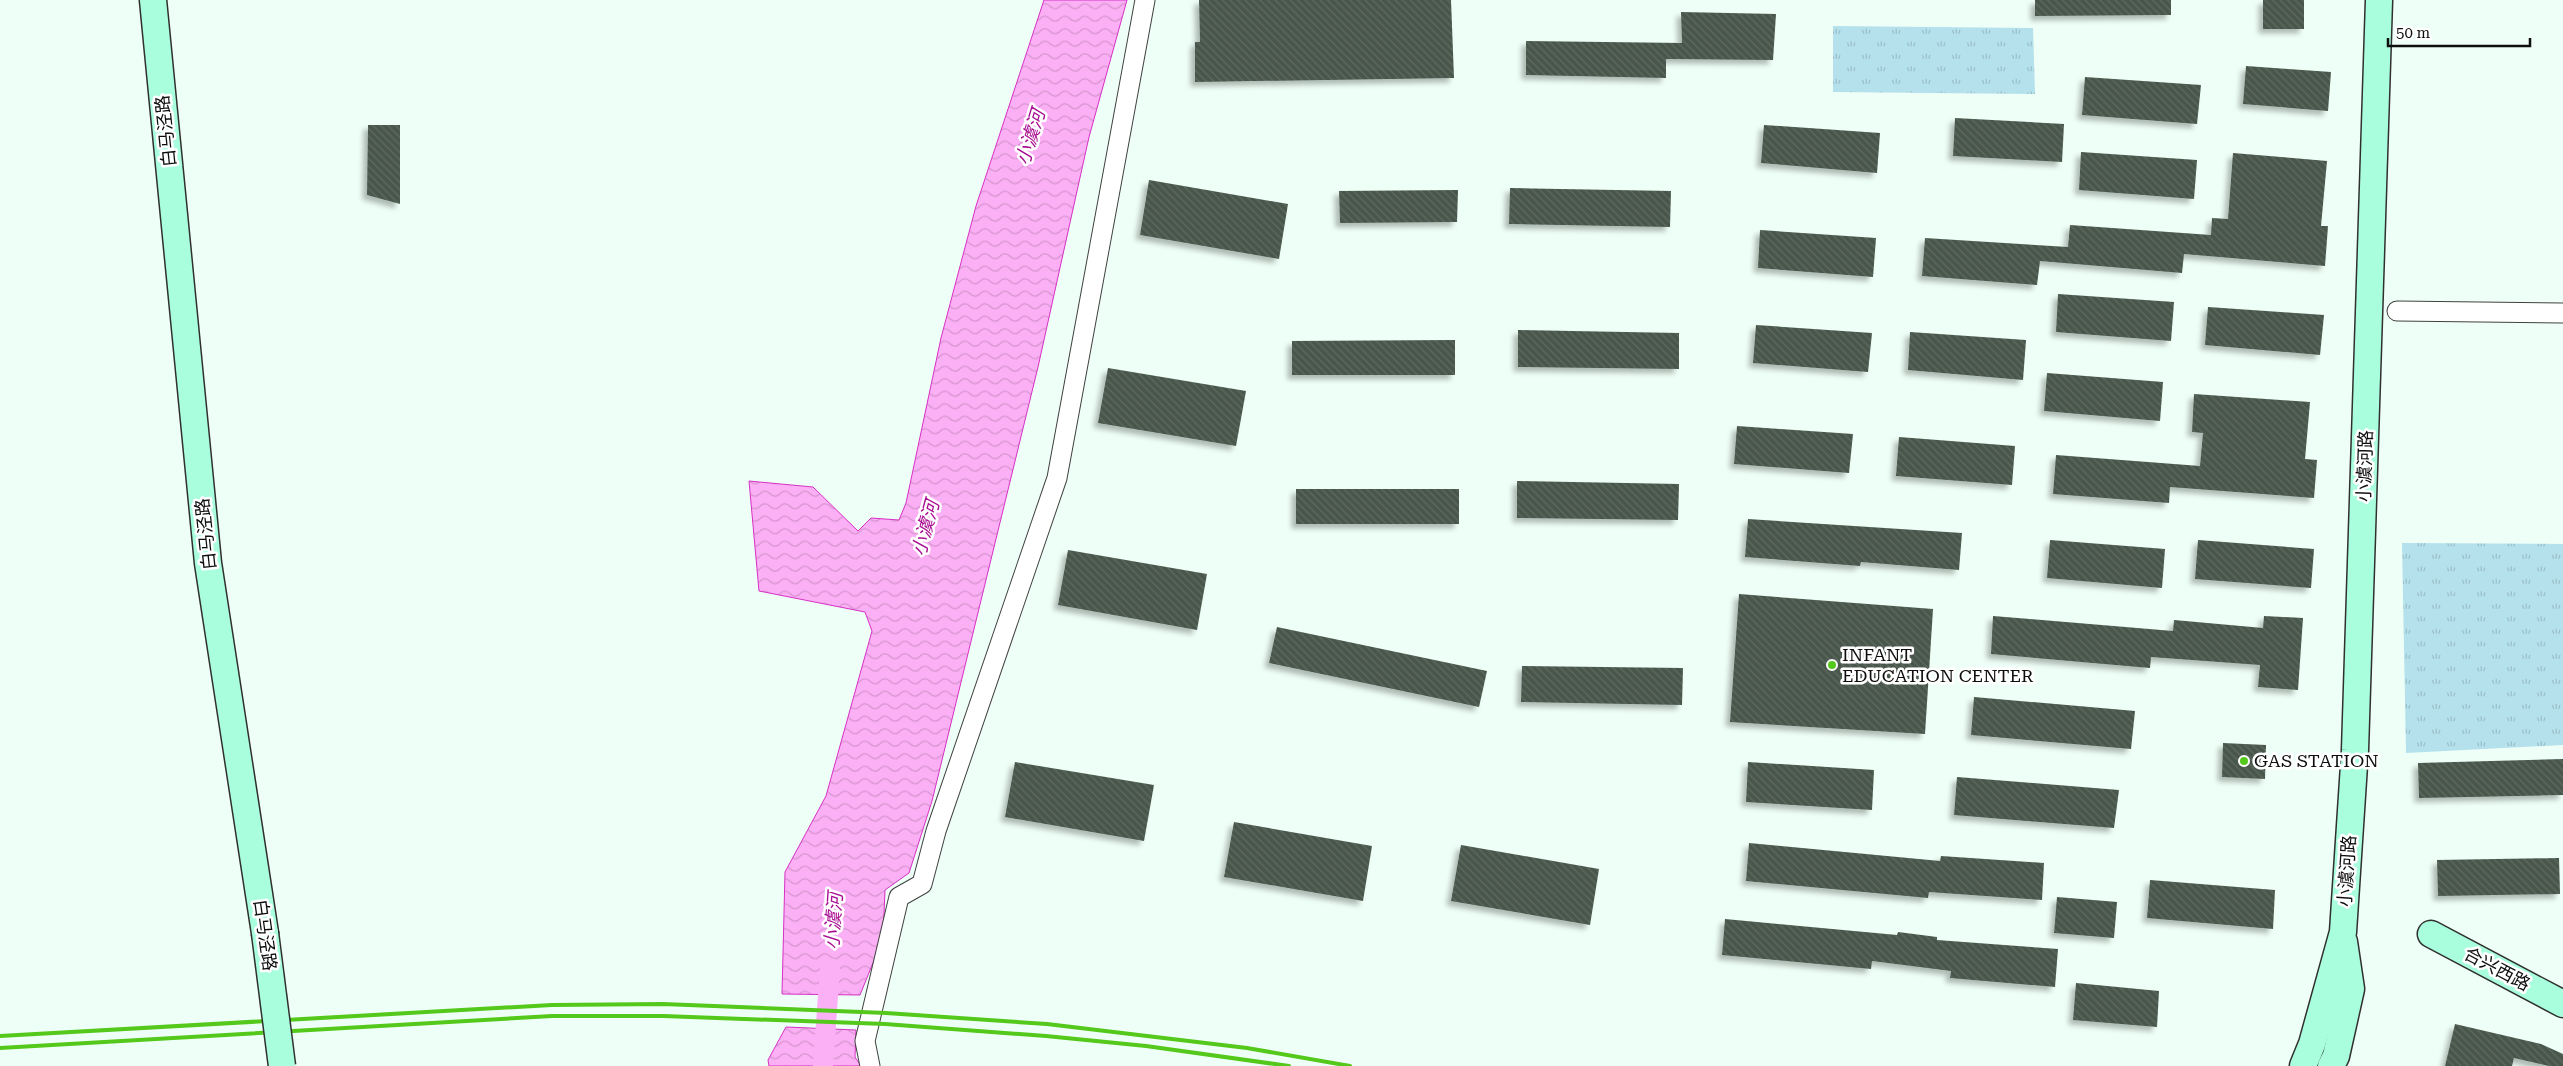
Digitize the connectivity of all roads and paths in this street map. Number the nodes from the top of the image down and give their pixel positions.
1 (153, 0) edge
2 (1145, 0) edge
3 (2379, 0) edge
4 (2398, 311) dead end
5 (2563, 313) edge
6 (2343, 932) junction
7 (2430, 934) dead end
8 (2563, 1004) edge
9 (282, 1066) edge
10 (870, 1066) edge
11 (2303, 1066) edge
12 (2331, 1066) edge

1 - 9 main road, 白马泾路, bridge
2 - 10 street
3 - 6 main road, 小澞河路
4 - 5 street
6 - 11 main road, 小澞河路
6 - 12 main road, 小澞河路
7 - 8 main road, 合兴西路

